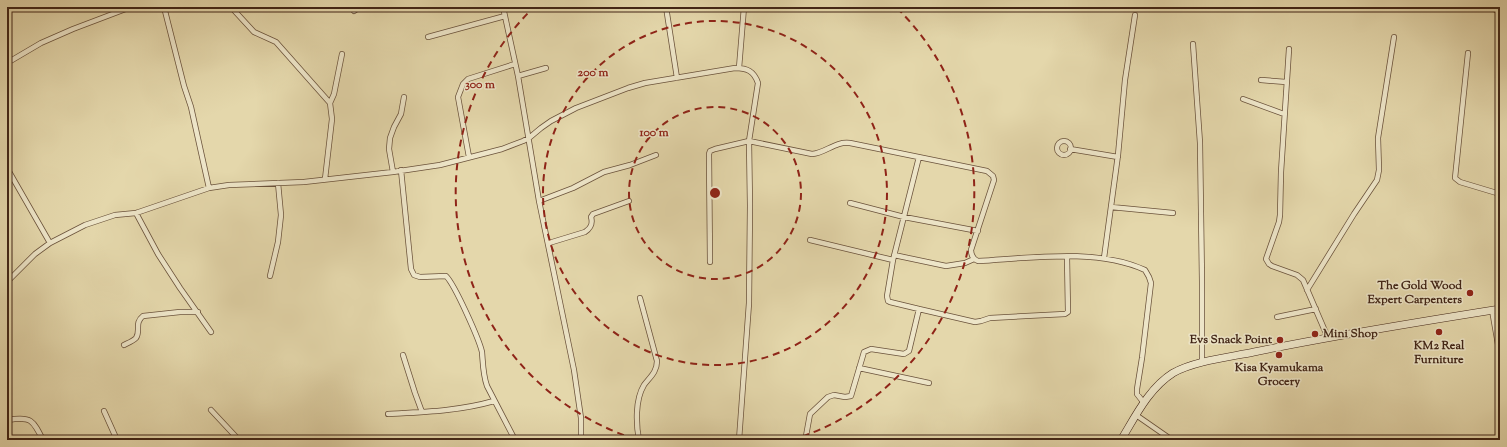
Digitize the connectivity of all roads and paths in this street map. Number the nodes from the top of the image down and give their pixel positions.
1 (131, 7) edge
2 (164, 7) edge
3 (231, 7) edge
4 (360, 7) edge
5 (503, 7) edge
6 (666, 7) edge
7 (744, 7) edge
8 (1490, 7) edge
9 (354, 11) dead end
10 (1498, 11) dead end
11 (1135, 15) dead end
12 (505, 16) junction
13 (428, 37) dead end
14 (1394, 37) dead end
15 (1193, 44) dead end
16 (1289, 49) dead end
17 (1468, 53) dead end
18 (342, 54) dead end
19 (7, 62) edge
20 (515, 64) junction
21 (546, 68) dead end
22 (739, 68) junction
23 (518, 76) junction
24 (677, 78) junction
25 (1261, 80) dead end
26 (1286, 82) junction
27 (404, 97) dead end
28 (1243, 99) dead end
29 (330, 103) junction
30 (1284, 114) junction
31 (529, 138) junction
32 (750, 141) junction
33 (1070, 149) dead end
34 (656, 155) dead end
35 (469, 157) junction
36 (919, 157) junction
37 (1118, 157) junction
38 (7, 168) edge
39 (401, 170) junction
40 (393, 172) junction
41 (325, 179) junction
42 (278, 183) junction
43 (209, 188) junction
44 (1500, 194) edge
45 (539, 201) junction
46 (629, 201) dead end
47 (850, 203) dead end
48 (1111, 207) junction
49 (136, 213) junction
50 (1173, 213) dead end
51 (904, 217) junction
52 (978, 231) junction
53 (810, 240) dead end
54 (50, 243) junction
55 (549, 243) junction
56 (894, 257) junction
57 (1067, 257) junction
58 (1104, 258) junction
59 (974, 259) junction
60 (710, 262) dead end
61 (270, 276) dead end
62 (7, 282) edge
63 (1307, 290) junction
64 (640, 298) dead end
65 (918, 309) junction
66 (1316, 309) junction
67 (1500, 309) edge
68 (1492, 310) junction
69 (198, 312) junction
70 (1277, 317) dead end
71 (212, 332) dead end
72 (1328, 338) junction
73 (124, 345) dead end
74 (403, 355) dead end
75 (1500, 356) edge
76 (1202, 362) junction
77 (859, 368) junction
78 (929, 383) dead end
79 (494, 401) junction
80 (1144, 403) junction
81 (210, 410) dead end
82 (104, 411) dead end
83 (422, 412) junction
84 (388, 414) dead end
85 (1136, 415) junction
86 (8, 420) edge
87 (806, 436) dead end
88 (43, 440) edge
89 (116, 440) edge
90 (239, 440) edge
91 (515, 440) edge
92 (581, 440) edge
93 (639, 440) edge
94 (739, 440) edge
95 (1121, 440) edge
96 (1172, 440) edge

1 - 19 street
2 - 43 street
3 - 29 street
4 - 9 street
5 - 12 street
6 - 24 street
7 - 22 street
8 - 10 street
11 - 37 street
12 - 13 street
12 - 20 street
14 - 63 street
15 - 76 street
16 - 26 street
17 - 44 street
18 - 29 street
20 - 23 street
20 - 35 street
21 - 23 street
22 - 24 street
22 - 32 street
23 - 31 street
24 - 31 street
25 - 26 street
26 - 30 street
27 - 40 street
28 - 30 street
29 - 41 street
30 - 63 street
31 - 35 street
31 - 45 street
32 - 36 street
32 - 60 street
32 - 94 street
33 - 37 street
34 - 45 street
35 - 39 street
36 - 51 street
36 - 52 street
37 - 48 street
38 - 54 street
39 - 40 street
39 - 79 street
40 - 41 street
41 - 42 street
42 - 43 street
42 - 61 street
43 - 49 street
45 - 55 street
46 - 55 street
47 - 51 street
48 - 50 street
48 - 58 street
49 - 54 street
49 - 69 street
51 - 52 street
51 - 56 street
52 - 59 street
53 - 56 street
54 - 62 street
55 - 92 street
56 - 59 street
56 - 65 street
57 - 58 street
57 - 59 street
57 - 65 street
58 - 80 street
63 - 66 street
64 - 93 street
65 - 77 street
66 - 70 street
66 - 72 street
67 - 68 main road
68 - 72 main road
68 - 75 street
69 - 71 street
69 - 73 street
72 - 76 main road
74 - 83 street
76 - 80 main road
77 - 78 street
77 - 87 street
79 - 83 street
79 - 91 street
80 - 85 main road
81 - 90 street
82 - 89 street
83 - 84 street
85 - 95 main road
85 - 96 street
86 - 88 street

